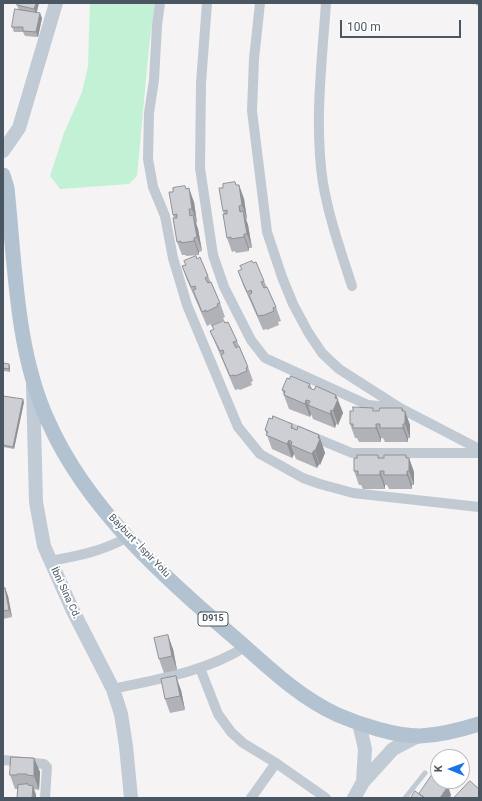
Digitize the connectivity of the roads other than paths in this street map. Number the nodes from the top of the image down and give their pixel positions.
1 (56, 3) edge
2 (160, 3) edge
3 (207, 3) edge
4 (260, 3) edge
5 (326, 3) edge
6 (3, 151) edge
7 (3, 174) edge
8 (3, 240) edge
9 (14, 254) junction
10 (352, 286) dead end
11 (32, 380) junction
12 (400, 408) junction
13 (289, 426) edge
14 (479, 449) edge
15 (479, 453) edge
16 (479, 507) edge
17 (128, 537) junction
18 (50, 561) junction
19 (245, 647) junction
20 (200, 668) junction
21 (113, 689) junction
22 (359, 723) junction
23 (479, 724) edge
24 (418, 736) junction
25 (3, 760) edge
26 (276, 763) junction
27 (425, 773) dead end
28 (364, 782) junction
29 (45, 798) edge
30 (131, 798) edge
31 (251, 798) edge
32 (326, 798) edge
33 (354, 798) edge
34 (405, 798) edge

1 - 6 main road
2 - 16 street
3 - 12 street
4 - 12 street
5 - 10 street
7 - 9 main road, Bayburt - İspir Yolu / D915
8 - 9 main road
9 - 11 main road, Bayburt - İspir Yolu / D915
11 - 17 main road, Bayburt - İspir Yolu / D915
11 - 18 main road, İbni Sina Cd.
12 - 14 street
13 - 15 street
17 - 18 street
17 - 19 main road, Bayburt - İspir Yolu / D915
18 - 21 main road, İbni Sina Cd.
19 - 20 street
19 - 22 main road, Bayburt - İspir Yolu / D915
20 - 21 street
20 - 26 street
21 - 30 main road, İbni Sina Cd.
22 - 24 main road, Bayburt - İspir Yolu / D915
22 - 28 main road
23 - 24 main road, Bayburt - İspir Yolu / D915
24 - 28 main road
25 - 29 street
26 - 31 street
26 - 32 street
27 - 34 lane
28 - 33 main road

